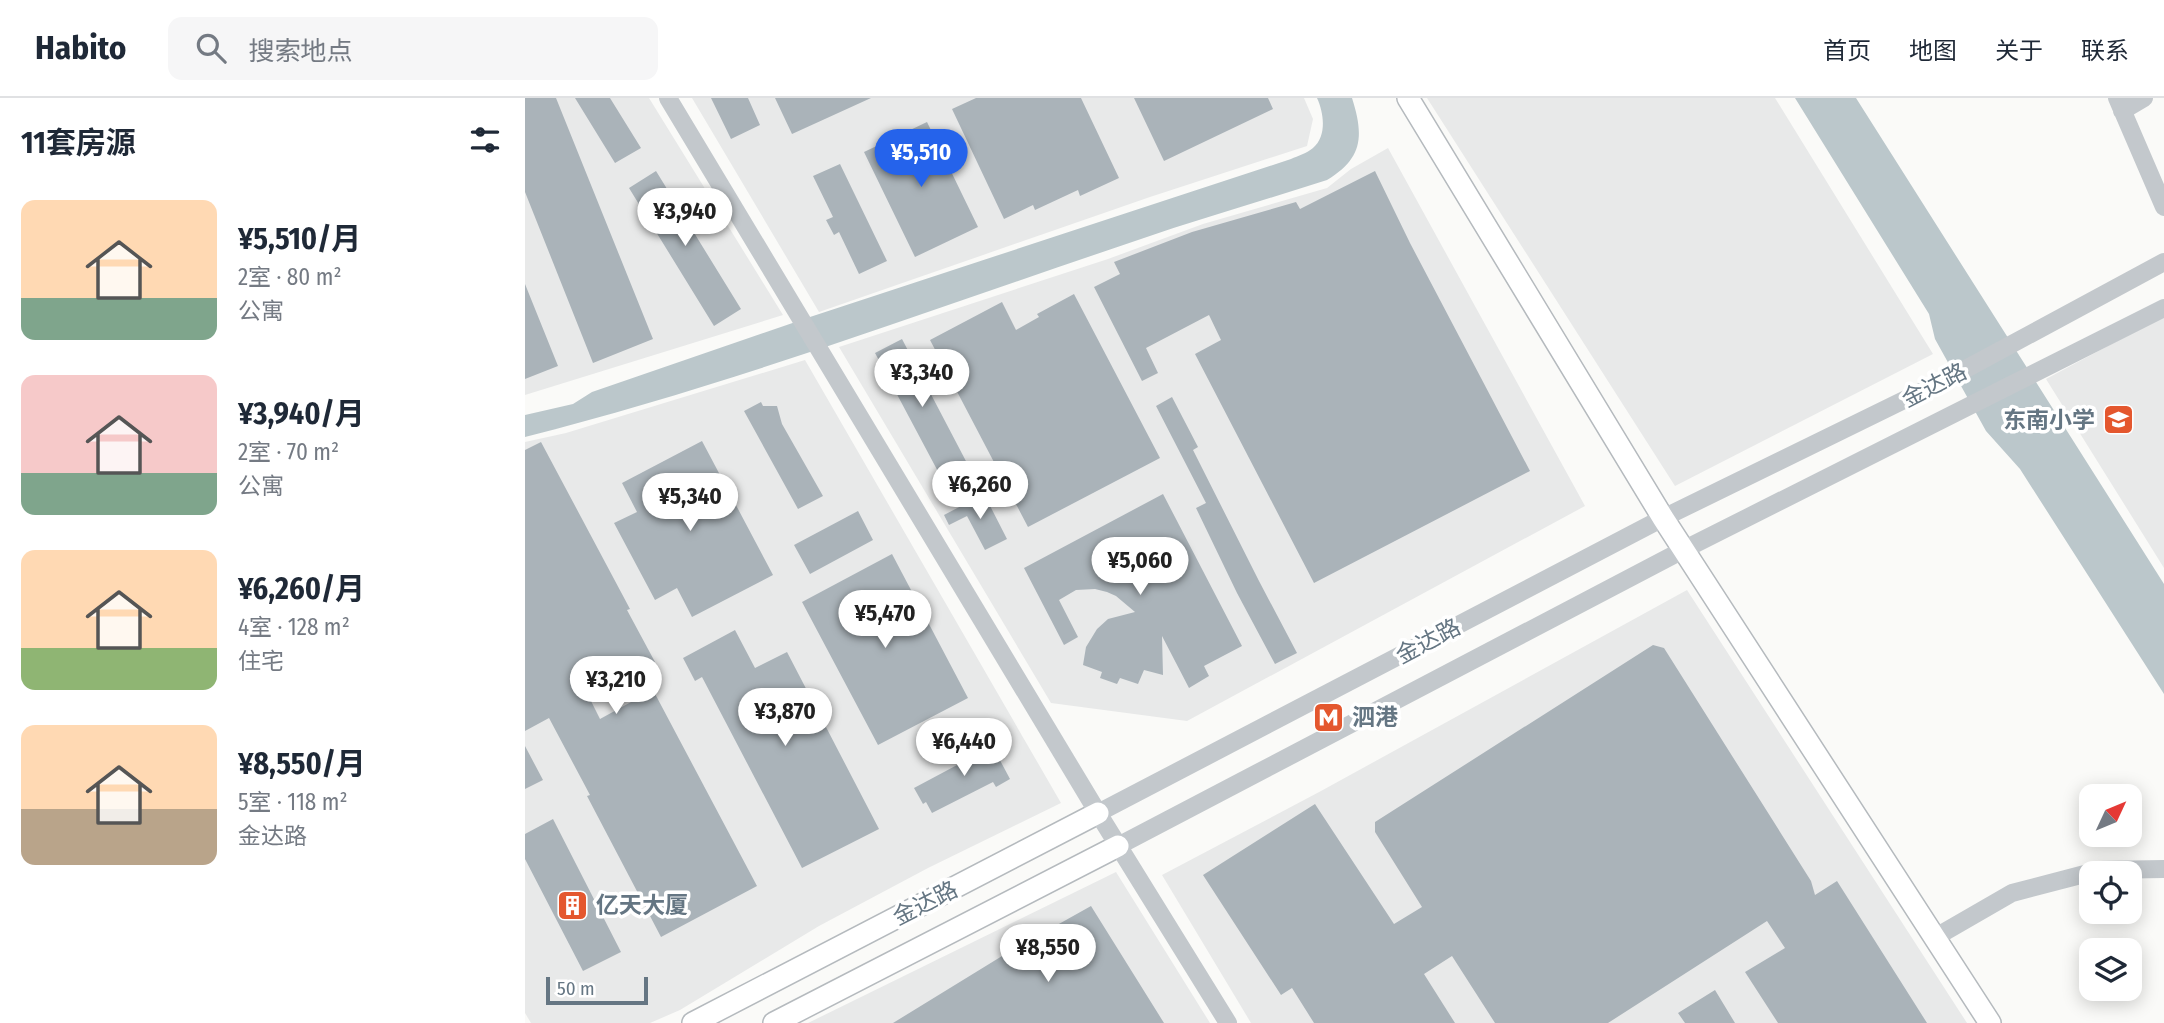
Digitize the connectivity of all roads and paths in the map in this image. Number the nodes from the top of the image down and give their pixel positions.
1 (668, 98) edge
2 (1409, 98) edge
3 (2144, 98) edge
4 (2120, 104) edge
5 (2164, 207) edge
6 (2164, 262) edge
7 (2164, 308) edge
8 (1663, 519) junction
9 (1683, 550) junction
10 (1097, 813) junction
11 (1118, 846) junction
12 (2164, 870) edge
13 (1934, 939) junction
14 (693, 1023) edge
15 (774, 1023) edge
16 (1228, 1023) edge
17 (1990, 1023) edge

1 - 10 street
2 - 8 main road
3 - 4 street
4 - 5 street
6 - 8 street, 金达路
7 - 9 street, 金达路
8 - 9 main road
8 - 10 street, 金达路
9 - 11 street, 金达路
9 - 13 main road
10 - 11 street
10 - 14 main road, 金达路
11 - 15 main road, 金达路
11 - 16 street
12 - 13 street
13 - 17 main road

